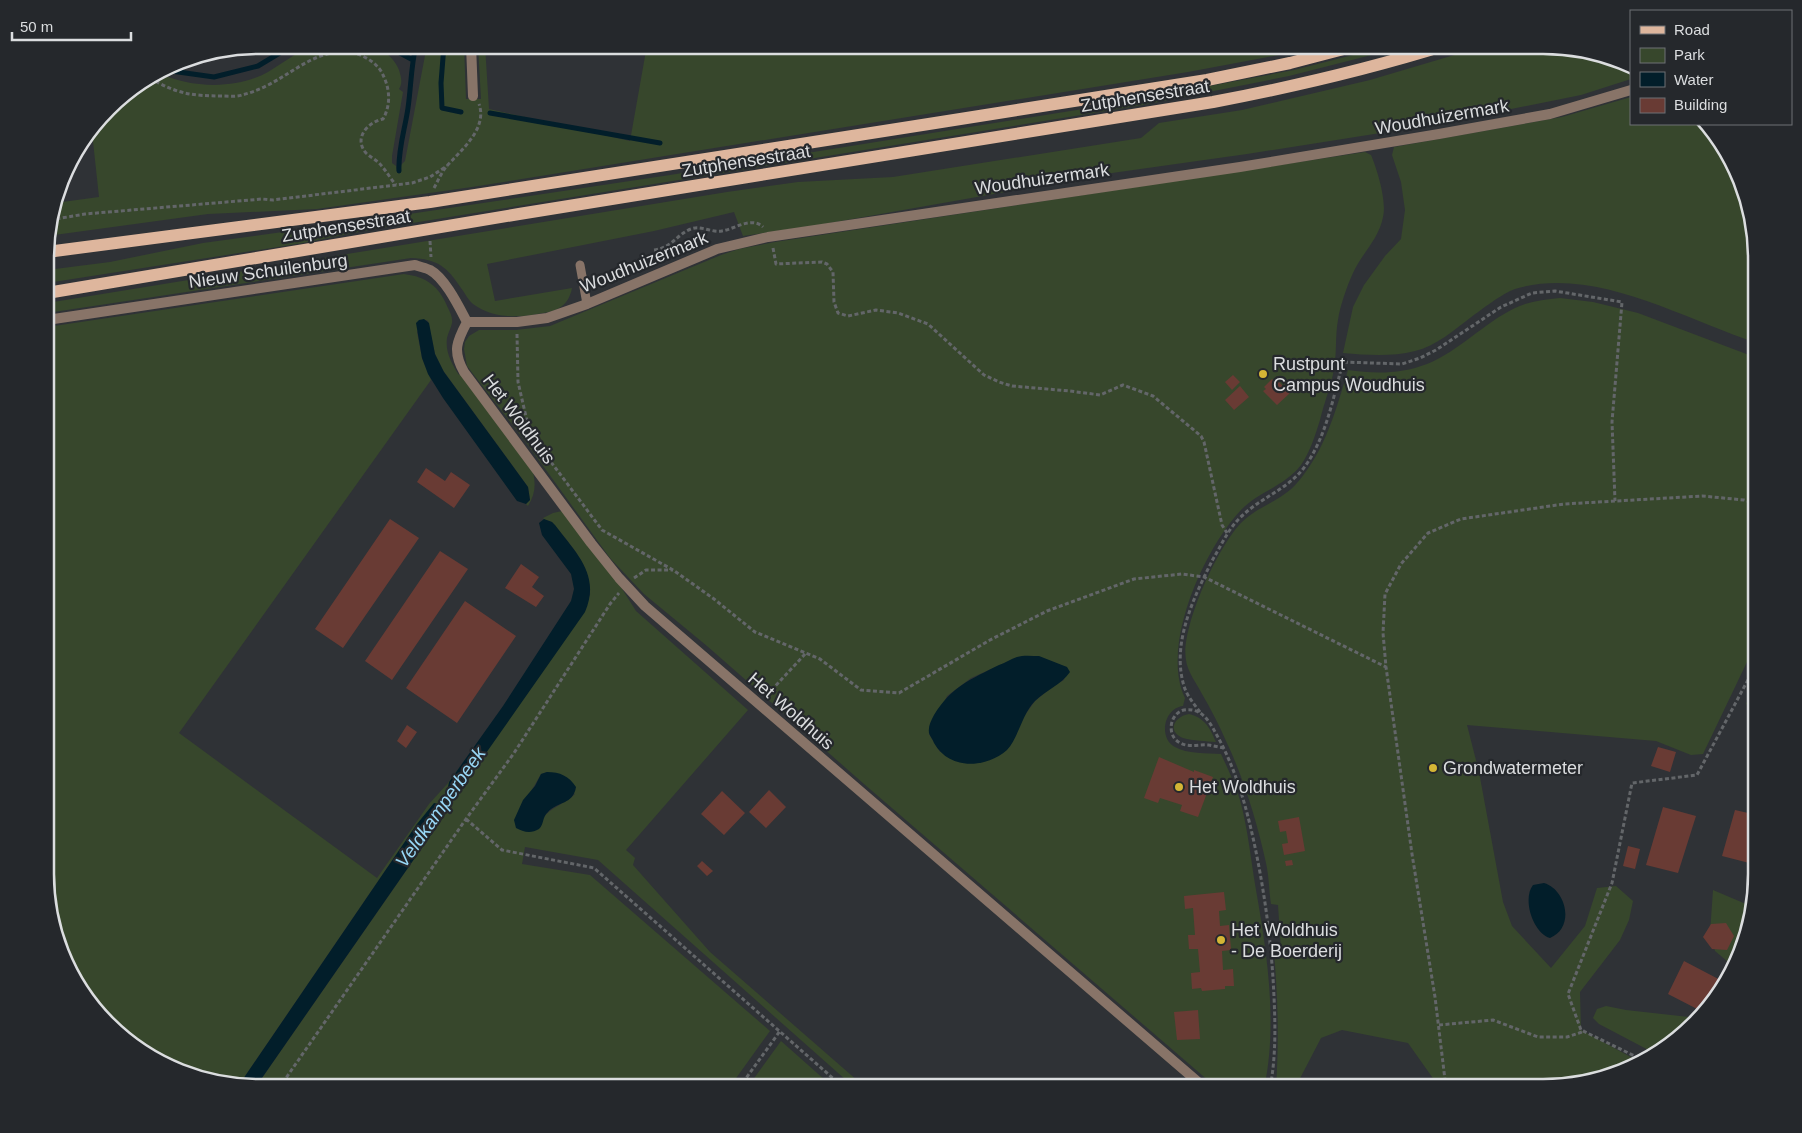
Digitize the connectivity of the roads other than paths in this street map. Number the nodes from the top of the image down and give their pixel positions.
1 (471, 54) edge
2 (1324, 54) edge
3 (1417, 54) edge
4 (1630, 90) edge
5 (473, 96) road end
6 (54, 251) edge
7 (580, 264) dead end
8 (54, 292) edge
9 (587, 304) junction
10 (54, 319) edge
11 (466, 322) junction
12 (1195, 1079) edge

1 - 5 street
2 - 6 main road, Zutphensestraat
3 - 8 main road, Zutphensestraat
4 - 9 street, Woudhuizermark
7 - 9 lane
9 - 11 street, Woudhuizermark
10 - 11 street, Nieuw Schuilenburg
11 - 12 street, Het Woldhuis

